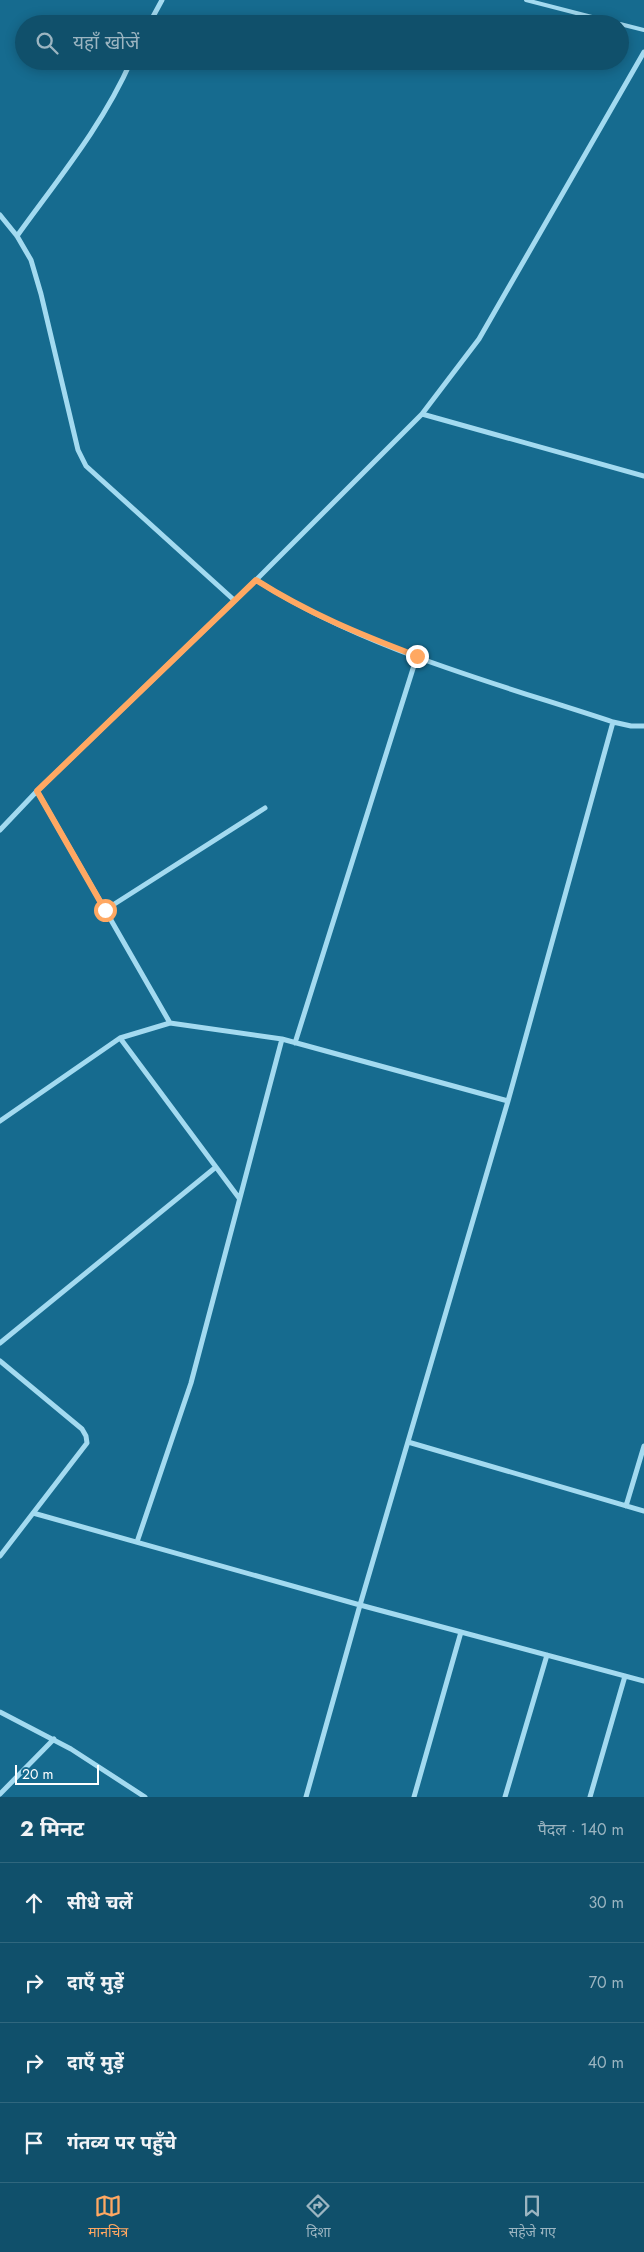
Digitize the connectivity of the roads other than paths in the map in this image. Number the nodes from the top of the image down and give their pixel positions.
1 (162, 0) edge
2 (526, 0) edge
3 (153, 15) edge
4 (585, 15) edge
5 (629, 26) edge
6 (644, 30) edge
7 (644, 52) edge
8 (128, 70) edge
9 (0, 215) edge
10 (17, 236) junction
11 (422, 414) junction
12 (644, 476) edge
13 (256, 580) junction
14 (234, 600) junction
15 (417, 656) junction
16 (613, 722) junction
17 (644, 726) edge
18 (37, 791) junction
19 (266, 808) dead end
20 (0, 830) edge
21 (105, 910) junction
22 (170, 1023) junction
23 (120, 1038) junction
24 (282, 1039) junction
25 (295, 1043) junction
26 (508, 1101) junction
27 (0, 1121) edge
28 (216, 1167) junction
29 (239, 1198) junction
30 (0, 1343) edge
31 (0, 1361) edge
32 (408, 1442) junction
33 (644, 1446) edge
34 (626, 1506) junction
35 (644, 1511) edge
36 (33, 1513) junction
37 (137, 1542) junction
38 (1, 1553) edge
39 (360, 1605) junction
40 (461, 1632) junction
41 (547, 1655) junction
42 (625, 1676) junction
43 (644, 1681) edge
44 (0, 1712) edge
45 (54, 1739) junction
46 (0, 1794) edge
47 (144, 1797) edge
48 (306, 1797) edge
49 (414, 1797) edge
50 (505, 1797) edge
51 (590, 1797) edge

1 - 3 street
2 - 4 lane
5 - 6 lane
7 - 11 street
8 - 10 street
9 - 10 street
10 - 14 street
11 - 12 street
11 - 13 street
13 - 14 street
13 - 15 street
14 - 18 street
15 - 16 street
15 - 25 street
16 - 17 street
16 - 26 street
18 - 20 street
18 - 21 street
19 - 21 street
21 - 22 street
22 - 23 street
22 - 24 street
23 - 27 street
23 - 28 street
24 - 25 street
24 - 29 street
25 - 26 street
26 - 32 street
28 - 29 street
28 - 30 street
29 - 37 street
31 - 36 street
32 - 34 street
32 - 39 street
33 - 34 street
34 - 35 street
36 - 37 street
36 - 38 street
37 - 39 street
39 - 40 street
39 - 48 street
40 - 41 street
40 - 49 street
41 - 42 street
41 - 50 street
42 - 43 street
42 - 51 street
44 - 45 street
45 - 46 street
45 - 47 street

